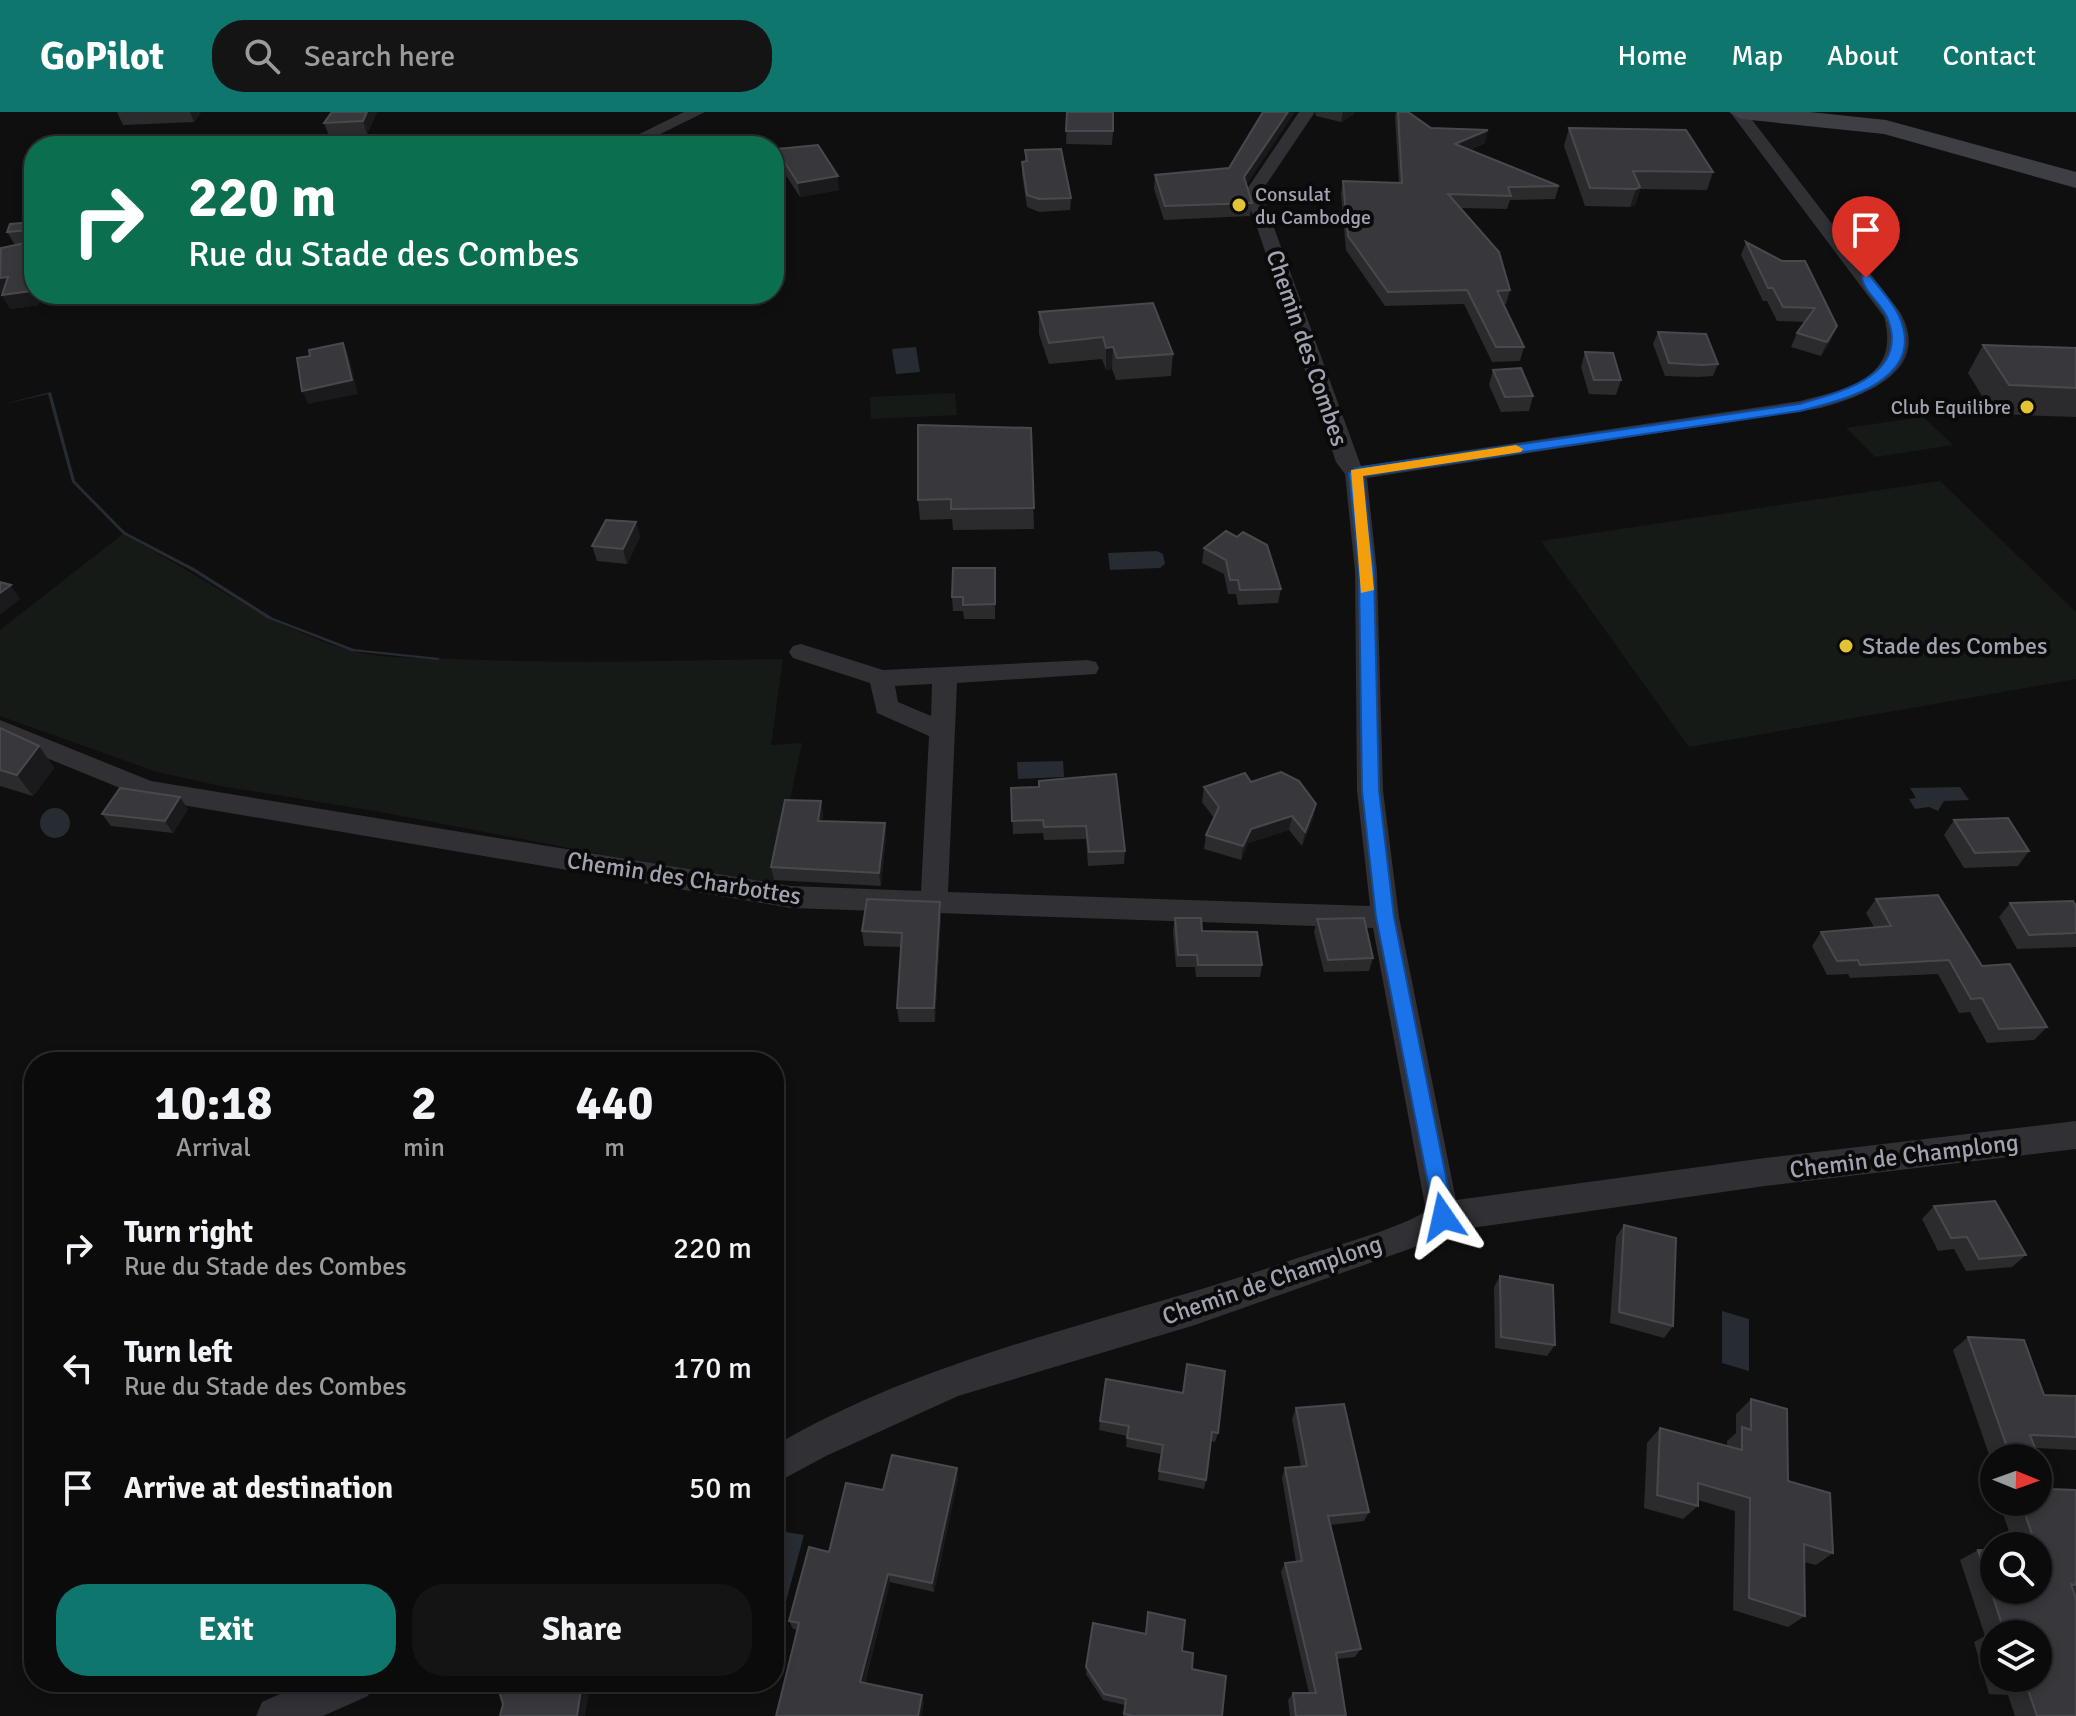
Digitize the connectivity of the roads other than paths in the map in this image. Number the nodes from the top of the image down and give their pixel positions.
1 (697, 112) edge
2 (1307, 112) edge
3 (1740, 112) edge
4 (645, 136) edge
5 (2076, 180) edge
6 (1356, 473) junction
7 (801, 652) dead end
8 (1087, 668) dead end
9 (945, 675) junction
10 (882, 678) junction
11 (0, 729) edge
12 (943, 732) junction
13 (934, 902) junction
14 (1385, 917) junction
15 (2076, 1135) edge
16 (1443, 1217) junction
17 (784, 1460) edge
18 (331, 1692) edge
19 (276, 1716) edge

1 - 4 street
2 - 6 street, Chemin des Combes
3 - 5 main road
3 - 6 street
6 - 14 street, Chemin des Combes
7 - 10 street
8 - 9 street
9 - 10 street
9 - 12 street
10 - 12 street
11 - 13 street, Chemin des Charbottes
12 - 13 street
13 - 14 street, Chemin des Charbottes
14 - 16 street, Chemin des Combes
15 - 16 street, Chemin de Champlong
16 - 17 street, Chemin de Champlong
18 - 19 street

